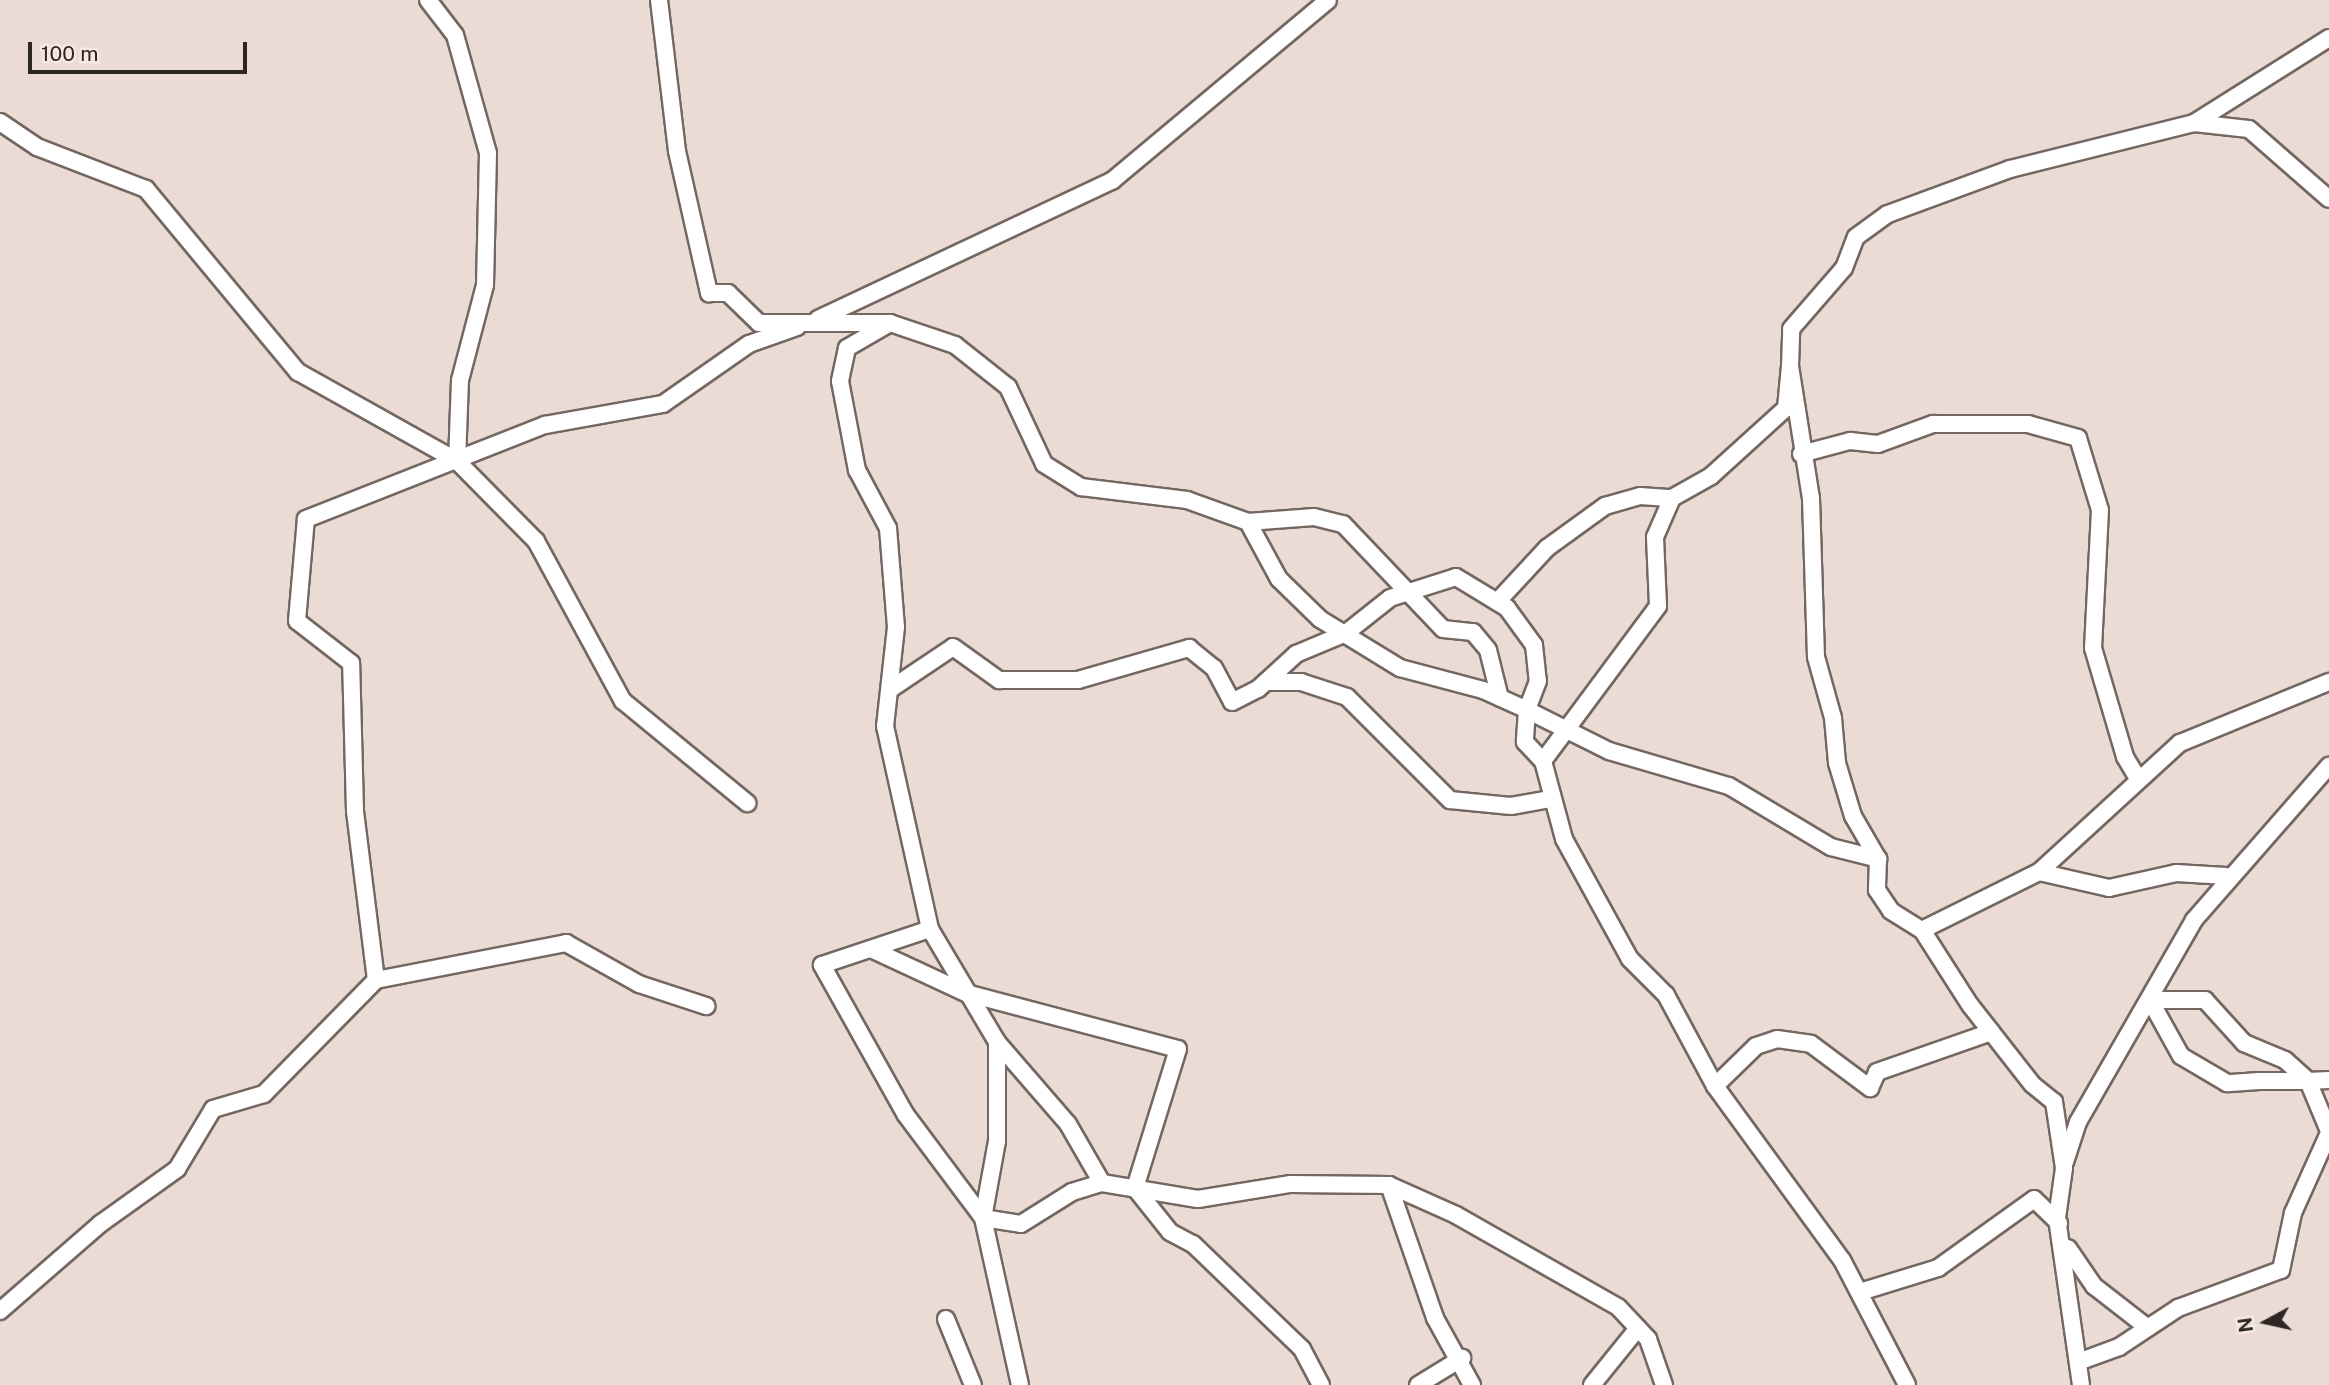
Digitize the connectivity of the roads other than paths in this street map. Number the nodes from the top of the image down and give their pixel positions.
1 (428, 0) edge
2 (659, 0) edge
3 (1328, 0) edge
4 (2329, 37) edge
5 (0, 122) edge
6 (2194, 123) junction
7 (2329, 199) edge
8 (815, 320) junction
9 (890, 323) junction
10 (1790, 366) junction
11 (1801, 454) junction
12 (457, 461) junction
13 (1672, 498) junction
14 (1248, 522) junction
15 (1404, 593) junction
16 (1497, 602) junction
17 (1346, 634) junction
18 (1266, 682) junction
19 (2329, 682) edge
20 (892, 688) junction
21 (1500, 698) junction
22 (1527, 710) junction
23 (1565, 729) junction
24 (1543, 761) junction
25 (2329, 767) edge
26 (2137, 777) junction
27 (1549, 799) junction
28 (747, 803) dead end
29 (1878, 859) junction
30 (2039, 872) junction
31 (2226, 876) junction
32 (930, 929) junction
33 (1922, 930) junction
34 (871, 949) junction
35 (376, 980) junction
36 (966, 993) junction
37 (2150, 1000) junction
38 (706, 1006) dead end
39 (1991, 1032) junction
40 (996, 1042) junction
41 (2329, 1080) edge
42 (2308, 1081) junction
43 (1714, 1086) junction
44 (2329, 1132) edge
45 (2064, 1168) junction
46 (1102, 1183) junction
47 (1389, 1185) junction
48 (1135, 1188) junction
49 (983, 1218) junction
50 (2057, 1218) junction
51 (1860, 1292) junction
52 (0, 1311) edge
53 (946, 1319) dead end
54 (1638, 1328) junction
55 (2148, 1328) junction
56 (1462, 1358) junction
57 (2078, 1362) junction
58 (973, 1385) edge
59 (1020, 1385) edge
60 (1321, 1385) edge
61 (1418, 1385) edge
62 (1472, 1385) edge
63 (1592, 1385) edge
64 (1664, 1385) edge
65 (1907, 1385) edge
66 (2081, 1385) edge

1 - 12 street
2 - 8 street
3 - 8 street
4 - 6 street
5 - 12 street
6 - 7 street
6 - 10 street
8 - 9 street
8 - 12 street
9 - 14 street
9 - 20 street
10 - 11 street
10 - 13 street
11 - 26 street
11 - 29 street
12 - 28 street
12 - 35 street
13 - 16 street
13 - 23 street
14 - 15 street
14 - 17 street
15 - 16 street
15 - 17 street
15 - 21 street
16 - 22 street
17 - 18 street
17 - 21 street
18 - 20 street
18 - 27 street
19 - 26 street
20 - 32 street
21 - 22 street
22 - 23 street
22 - 24 street
23 - 24 street
23 - 29 street
24 - 27 street
25 - 31 street
26 - 30 street
27 - 43 street
29 - 33 street
30 - 31 street
30 - 33 street
31 - 37 street
32 - 34 street
32 - 36 street
33 - 39 street
34 - 36 street
34 - 49 street
35 - 38 street
35 - 52 street
36 - 40 street
36 - 48 street
37 - 42 street
37 - 42 street
37 - 45 street
39 - 43 street
39 - 45 street
40 - 46 street
40 - 49 street
41 - 42 street
42 - 44 street
43 - 51 street
44 - 55 street
45 - 50 street
46 - 48 street
46 - 49 street
47 - 48 street
47 - 54 street
47 - 56 street
48 - 60 street
49 - 59 street
50 - 51 street
50 - 55 street
50 - 57 street
51 - 65 street
53 - 58 street
54 - 63 street
54 - 64 street
55 - 57 street
56 - 61 street
56 - 62 street
57 - 66 street

